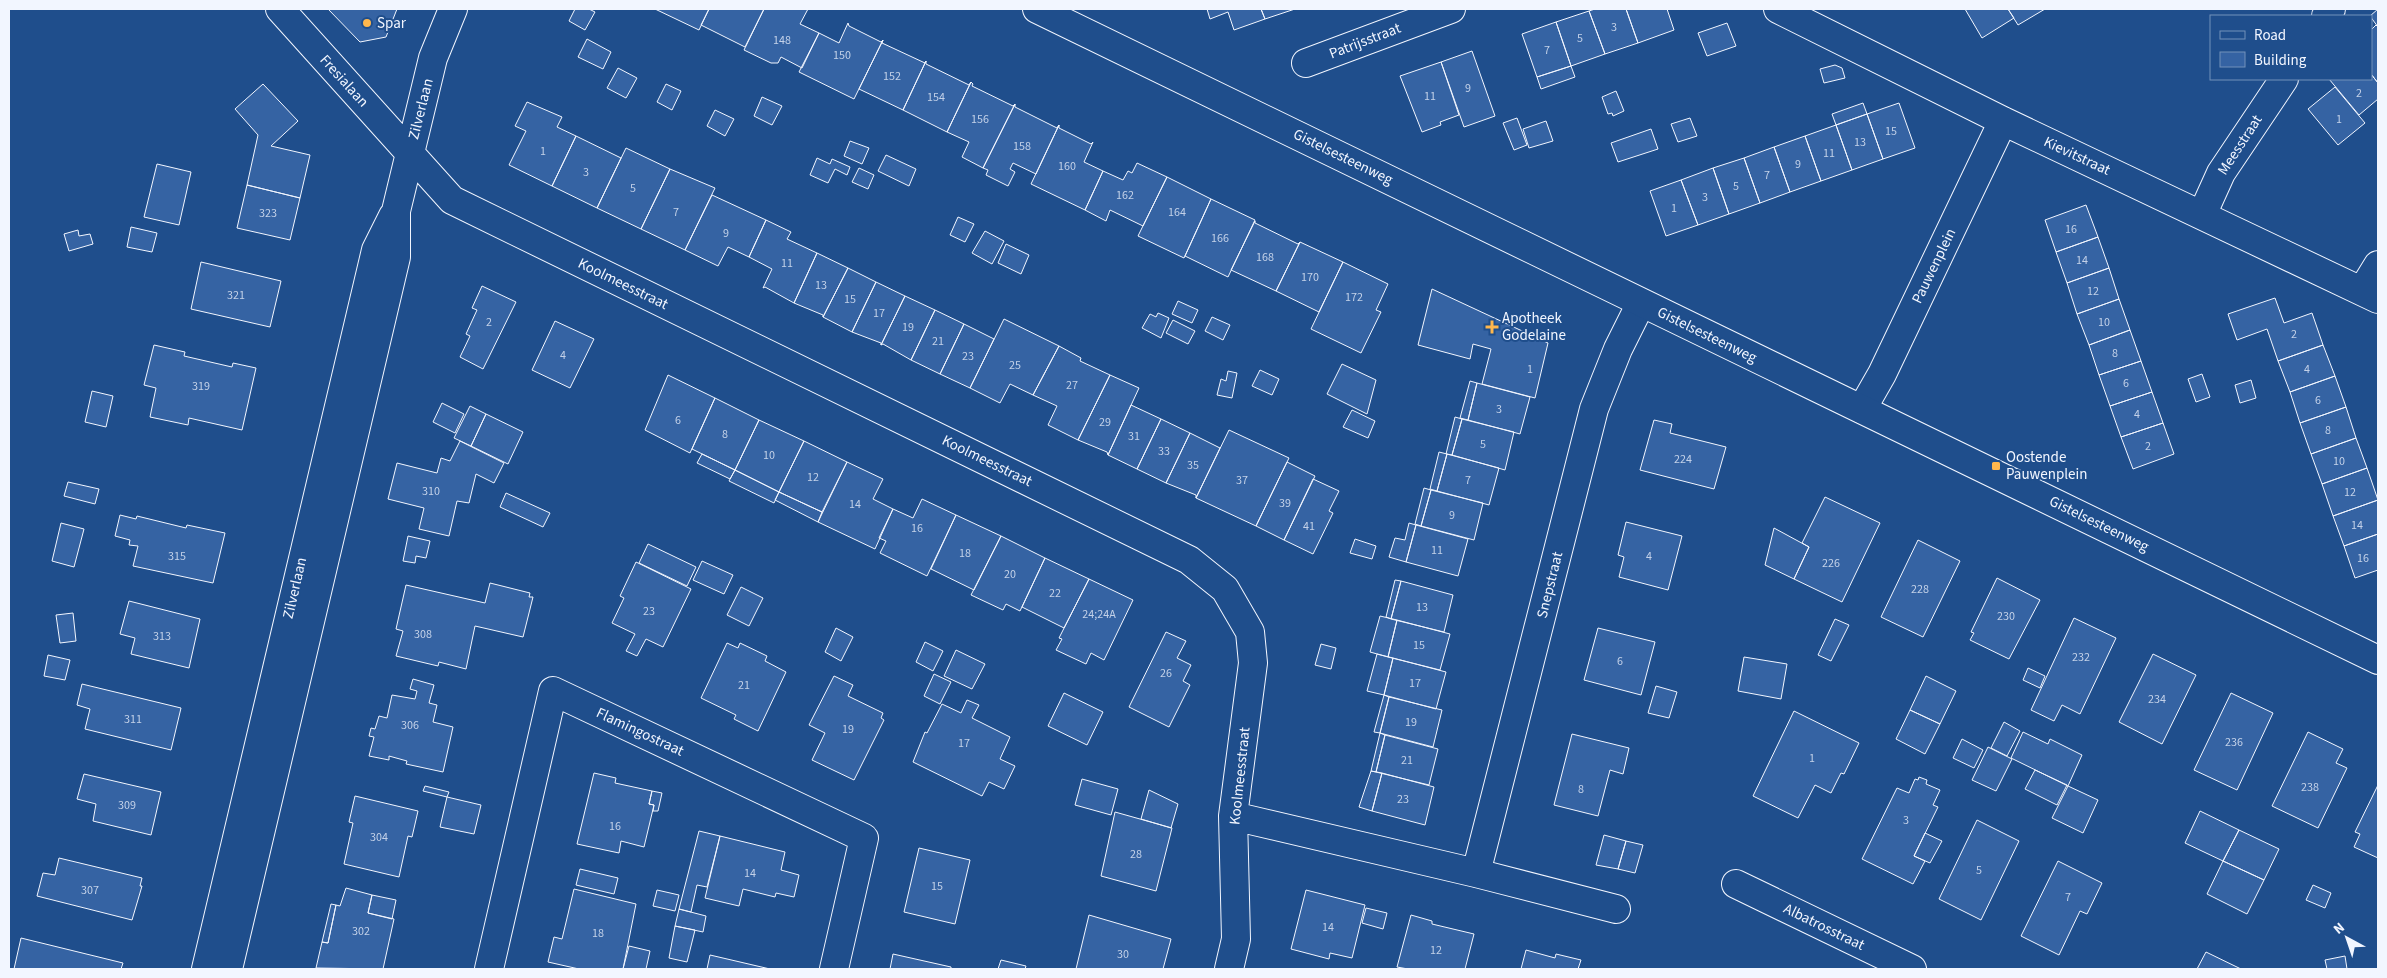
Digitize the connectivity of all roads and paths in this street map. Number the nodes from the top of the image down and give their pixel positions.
1 (280, 9) edge
2 (453, 9) edge
3 (1036, 9) edge
4 (1451, 9) edge
5 (1778, 9) edge
6 (1306, 63) dead end
7 (2283, 80) edge
8 (2003, 122) junction
9 (410, 152) junction
10 (396, 211) junction
11 (2202, 215) junction
12 (2378, 265) edge
13 (2370, 295) edge
14 (1641, 303) junction
15 (1862, 409) junction
16 (2378, 660) edge
17 (1233, 816) junction
18 (1476, 873) junction
19 (1736, 884) dead end
20 (1616, 909) dead end
21 (206, 969) edge
22 (228, 969) edge
23 (489, 969) edge
24 (834, 969) edge
25 (1230, 969) edge
26 (1912, 969) edge

1 - 9 street, Fresialaan
2 - 9 street, Zilverlaan
3 - 14 street, Gistelsesteenweg
4 - 6 street, Patrijsstraat
5 - 8 street, Kievitstraat
7 - 11 street, Meesstraat
8 - 11 street, Kievitstraat
8 - 15 street, Pauwenplein
9 - 10 street, Zilverlaan
9 - 17 street, Koolmeesstraat
10 - 21 street, Zilverlaan
10 - 22 street, Zilverlaan
11 - 13 street, Kievitstraat
12 - 13 street
14 - 15 street, Gistelsesteenweg
14 - 18 street, Snepstraat
15 - 16 street, Gistelsesteenweg
17 - 18 street
17 - 25 street, Koolmeesstraat
18 - 20 street
19 - 26 street, Albatrosstraat
23 - 24 street, Flamingostraat

